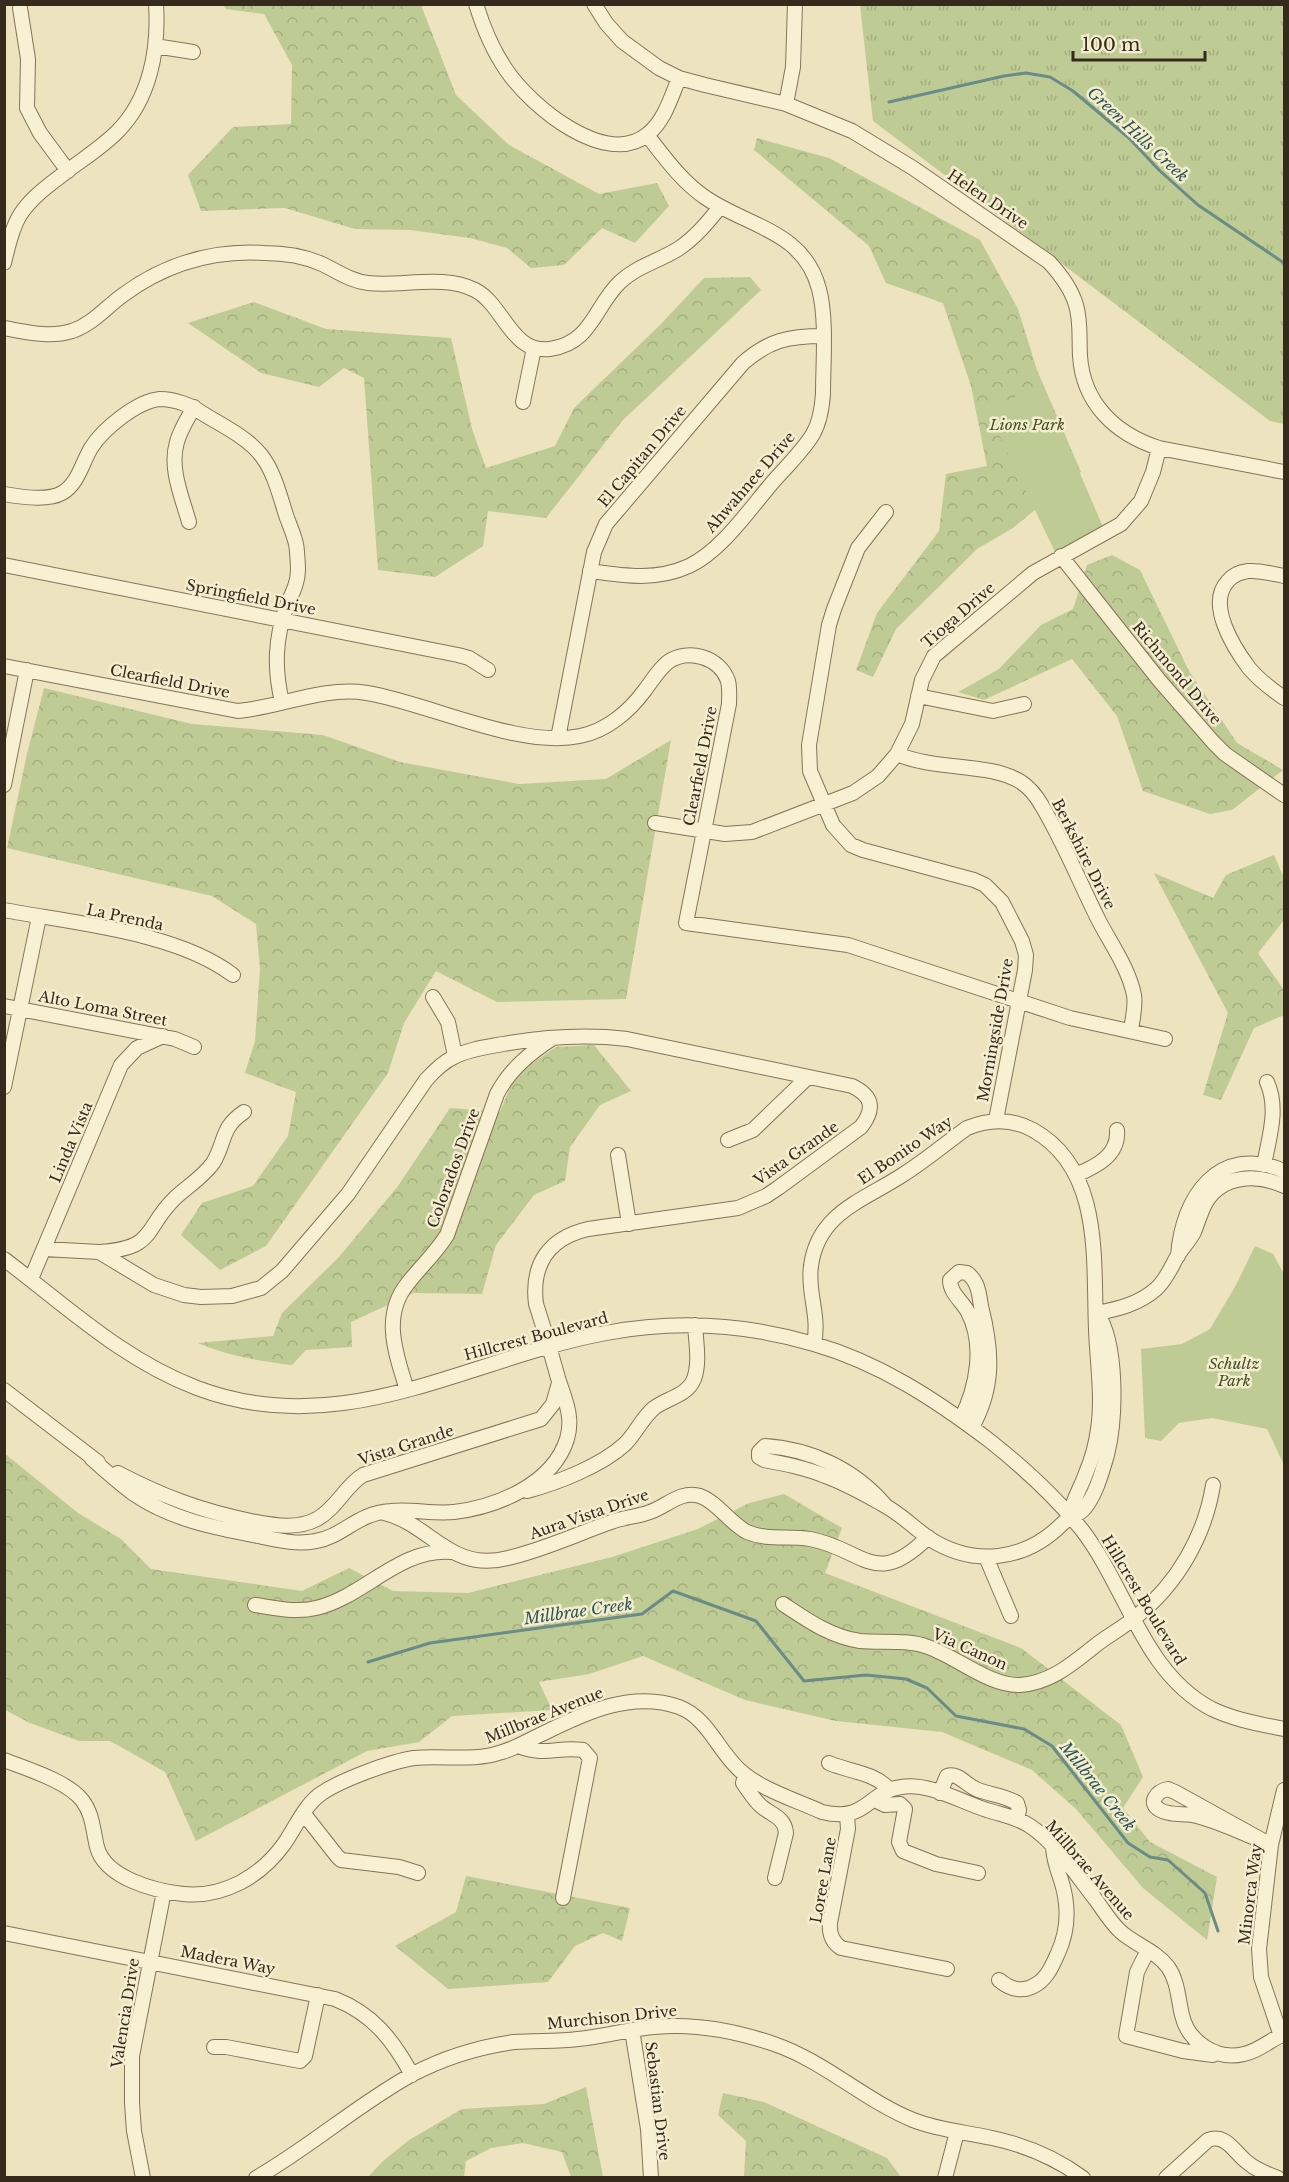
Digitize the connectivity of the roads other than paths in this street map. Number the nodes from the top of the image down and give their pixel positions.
1 (156, 4) edge
2 (476, 4) edge
3 (594, 4) edge
4 (795, 4) edge
5 (20, 8) dead end
6 (155, 46) junction
7 (193, 52) dead end
8 (679, 78) junction
9 (786, 104) junction
10 (647, 135) junction
11 (68, 171) junction
12 (720, 207) junction
13 (4, 263) edge
14 (4, 328) edge
15 (823, 336) junction
16 (534, 348) junction
17 (523, 402) dead end
18 (194, 407) junction
19 (1159, 448) junction
20 (1284, 472) edge
21 (4, 487) edge
22 (4, 494) edge
23 (37, 496) junction
24 (886, 512) dead end
25 (189, 522) dead end
26 (1061, 556) junction
27 (4, 566) edge
28 (590, 570) junction
29 (1284, 576) edge
30 (283, 620) junction
31 (4, 666) edge
32 (27, 670) junction
33 (488, 670) dead end
34 (918, 696) junction
35 (1284, 698) edge
36 (282, 702) junction
37 (1024, 704) dead end
38 (558, 738) junction
39 (897, 754) junction
40 (4, 785) edge
41 (1284, 795) edge
42 (823, 804) junction
43 (655, 823) dead end
44 (704, 831) junction
45 (4, 910) edge
46 (39, 917) junction
47 (233, 975) dead end
48 (433, 997) dead end
49 (1019, 1002) junction
50 (4, 1006) edge
51 (20, 1009) junction
52 (1131, 1032) junction
53 (163, 1036) junction
54 (555, 1037) junction
55 (1165, 1039) dead end
56 (194, 1047) dead end
57 (455, 1056) junction
58 (808, 1077) junction
59 (1267, 1082) dead end
60 (4, 1087) edge
61 (244, 1112) dead end
62 (996, 1120) junction
63 (1117, 1130) dead end
64 (728, 1140) dead end
65 (618, 1155) dead end
66 (1264, 1165) junction
67 (1284, 1171) edge
68 (1076, 1175) junction
69 (1284, 1186) edge
70 (629, 1224) junction
71 (44, 1249) junction
72 (99, 1252) junction
73 (1178, 1256) junction
74 (4, 1258) edge
75 (31, 1279) junction
76 (1097, 1313) junction
77 (695, 1325) junction
78 (814, 1344) junction
79 (549, 1347) junction
80 (559, 1380) junction
81 (4, 1390) edge
82 (407, 1390) junction
83 (967, 1423) junction
84 (92, 1459) junction
85 (1213, 1485) dead end
86 (513, 1495) junction
87 (885, 1505) junction
88 (376, 1512) junction
89 (1070, 1516) junction
90 (928, 1537) junction
91 (451, 1552) junction
92 (986, 1557) junction
93 (783, 1604) dead end
94 (255, 1605) dead end
95 (1011, 1616) dead end
96 (1134, 1619) junction
97 (1284, 1728) edge
98 (518, 1746) junction
99 (4, 1760) edge
100 (830, 1763) dead end
101 (745, 1776) junction
102 (890, 1790) junction
103 (1284, 1790) edge
104 (940, 1793) junction
105 (875, 1800) junction
106 (304, 1814) junction
107 (847, 1815) junction
108 (1017, 1819) junction
109 (1271, 1845) junction
110 (1053, 1848) junction
111 (418, 1873) dead end
112 (978, 1873) dead end
113 (775, 1878) dead end
114 (164, 1891) junction
115 (563, 1898) dead end
116 (4, 1933) edge
117 (1148, 1950) junction
118 (150, 1962) junction
119 (947, 1969) dead end
120 (999, 1980) dead end
121 (318, 1995) junction
122 (632, 2030) junction
123 (1283, 2035) edge
124 (214, 2047) dead end
125 (1227, 2056) junction
126 (412, 2075) junction
127 (957, 2132) junction
128 (143, 2178) edge
129 (256, 2178) edge
130 (651, 2178) edge
131 (945, 2178) edge
132 (1083, 2178) edge
133 (1167, 2178) edge
134 (1278, 2178) edge

1 - 6 street
2 - 10 street
3 - 8 street, Helen Drive
4 - 9 street
5 - 11 street
6 - 7 street
6 - 11 street
8 - 9 street, Helen Drive
8 - 10 street
9 - 19 street, Helen Drive
10 - 12 street, Ahwahnee Drive
11 - 13 street
12 - 15 street, Ahwahnee Drive
12 - 16 street
14 - 16 street
15 - 28 street, El Capitan Drive
15 - 28 street, Ahwahnee Drive
16 - 17 street
18 - 23 street
18 - 25 street
18 - 30 street
19 - 20 street, Helen Drive
19 - 26 street, Tioga Drive
21 - 23 street
22 - 23 street
24 - 42 street, Morningside Drive
26 - 34 street, Tioga Drive
26 - 41 street, Richmond Drive
27 - 30 street, Springfield Drive
28 - 38 street, El Capitan Drive
29 - 35 street
30 - 33 street, Springfield Drive
30 - 36 street
31 - 32 street, Clearfield Drive
32 - 36 street, Clearfield Drive
32 - 40 street
34 - 37 street
34 - 39 street, Tioga Drive
36 - 38 street, Clearfield Drive
38 - 44 street, Clearfield Drive
39 - 42 street, Tioga Drive
39 - 52 street, Berkshire Drive
42 - 44 street, Tioga Drive
42 - 49 street, Morningside Drive
43 - 44 street, Tioga Drive
44 - 49 street, Clearfield Drive
45 - 46 street, La Prenda
46 - 47 street, La Prenda
46 - 51 street
48 - 57 street
49 - 52 street, Clearfield Drive
49 - 62 street, Morningside Drive
50 - 51 street, Alto Loma Street
51 - 53 street, Alto Loma Street
51 - 60 street
52 - 55 street, Clearfield Drive
53 - 56 street, Alto Loma Street
53 - 71 street, Linda Vista
54 - 57 street, Vista Grande
54 - 58 street, Vista Grande
54 - 82 street, Colorados Drive
57 - 72 street, Vista Grande
58 - 64 street
58 - 70 street, Vista Grande
59 - 66 street
61 - 72 street
62 - 68 street, El Bonito Way
62 - 78 street, El Bonito Way
63 - 68 street
65 - 70 street
66 - 67 street
66 - 73 street
68 - 76 street, El Bonito Way
69 - 73 street
70 - 79 street, Vista Grande
71 - 72 street, Vista Grande
71 - 75 street, Linda Vista
73 - 76 street
74 - 75 street, Hillcrest Boulevard
75 - 82 street, Hillcrest Boulevard
76 - 89 street, El Bonito Way
77 - 78 street, Hillcrest Boulevard
77 - 79 street, Hillcrest Boulevard
77 - 86 street
78 - 83 street, Hillcrest Boulevard
79 - 80 street, Vista Grande
79 - 82 street, Hillcrest Boulevard
80 - 84 street, Vista Grande
80 - 86 street
81 - 84 street, Vista Grande
83 - 83 street
83 - 89 street, Hillcrest Boulevard
84 - 88 street
85 - 96 street, Via Canon
86 - 88 street
87 - 87 street
87 - 90 street
88 - 91 street
89 - 92 street
89 - 96 street, Hillcrest Boulevard
90 - 91 street, Aura Vista Drive
90 - 92 street
91 - 94 street
92 - 95 street
93 - 96 street, Via Canon
96 - 97 street, Hillcrest Boulevard
98 - 101 street, Millbrae Avenue
98 - 106 street, Millbrae Avenue
98 - 115 street
99 - 114 street, Millbrae Avenue
100 - 102 street
101 - 107 street, Millbrae Avenue
101 - 113 street
102 - 104 street, Millbrae Avenue
102 - 105 street
103 - 109 street, Minorca Way
104 - 108 street, Millbrae Avenue
104 - 108 street
105 - 107 street
105 - 112 street
106 - 111 street
106 - 114 street, Millbrae Avenue
107 - 119 street, Loree Lane
108 - 110 street, Millbrae Avenue
109 - 109 street
109 - 123 street, Minorca Way
110 - 117 street, Millbrae Avenue
110 - 120 street
114 - 118 street, Valencia Drive
116 - 118 street, Madera Way
117 - 125 street, Millbrae Avenue
117 - 125 street
118 - 121 street, Madera Way
118 - 128 street, Valencia Drive
121 - 124 street
121 - 126 street, Madera Way
122 - 126 street, Murchison Drive
122 - 127 street, Murchison Drive
122 - 130 street, Sebastian Drive
123 - 125 street
126 - 129 street, Murchison Drive
127 - 131 street
127 - 132 street, Murchison Drive
133 - 134 street

